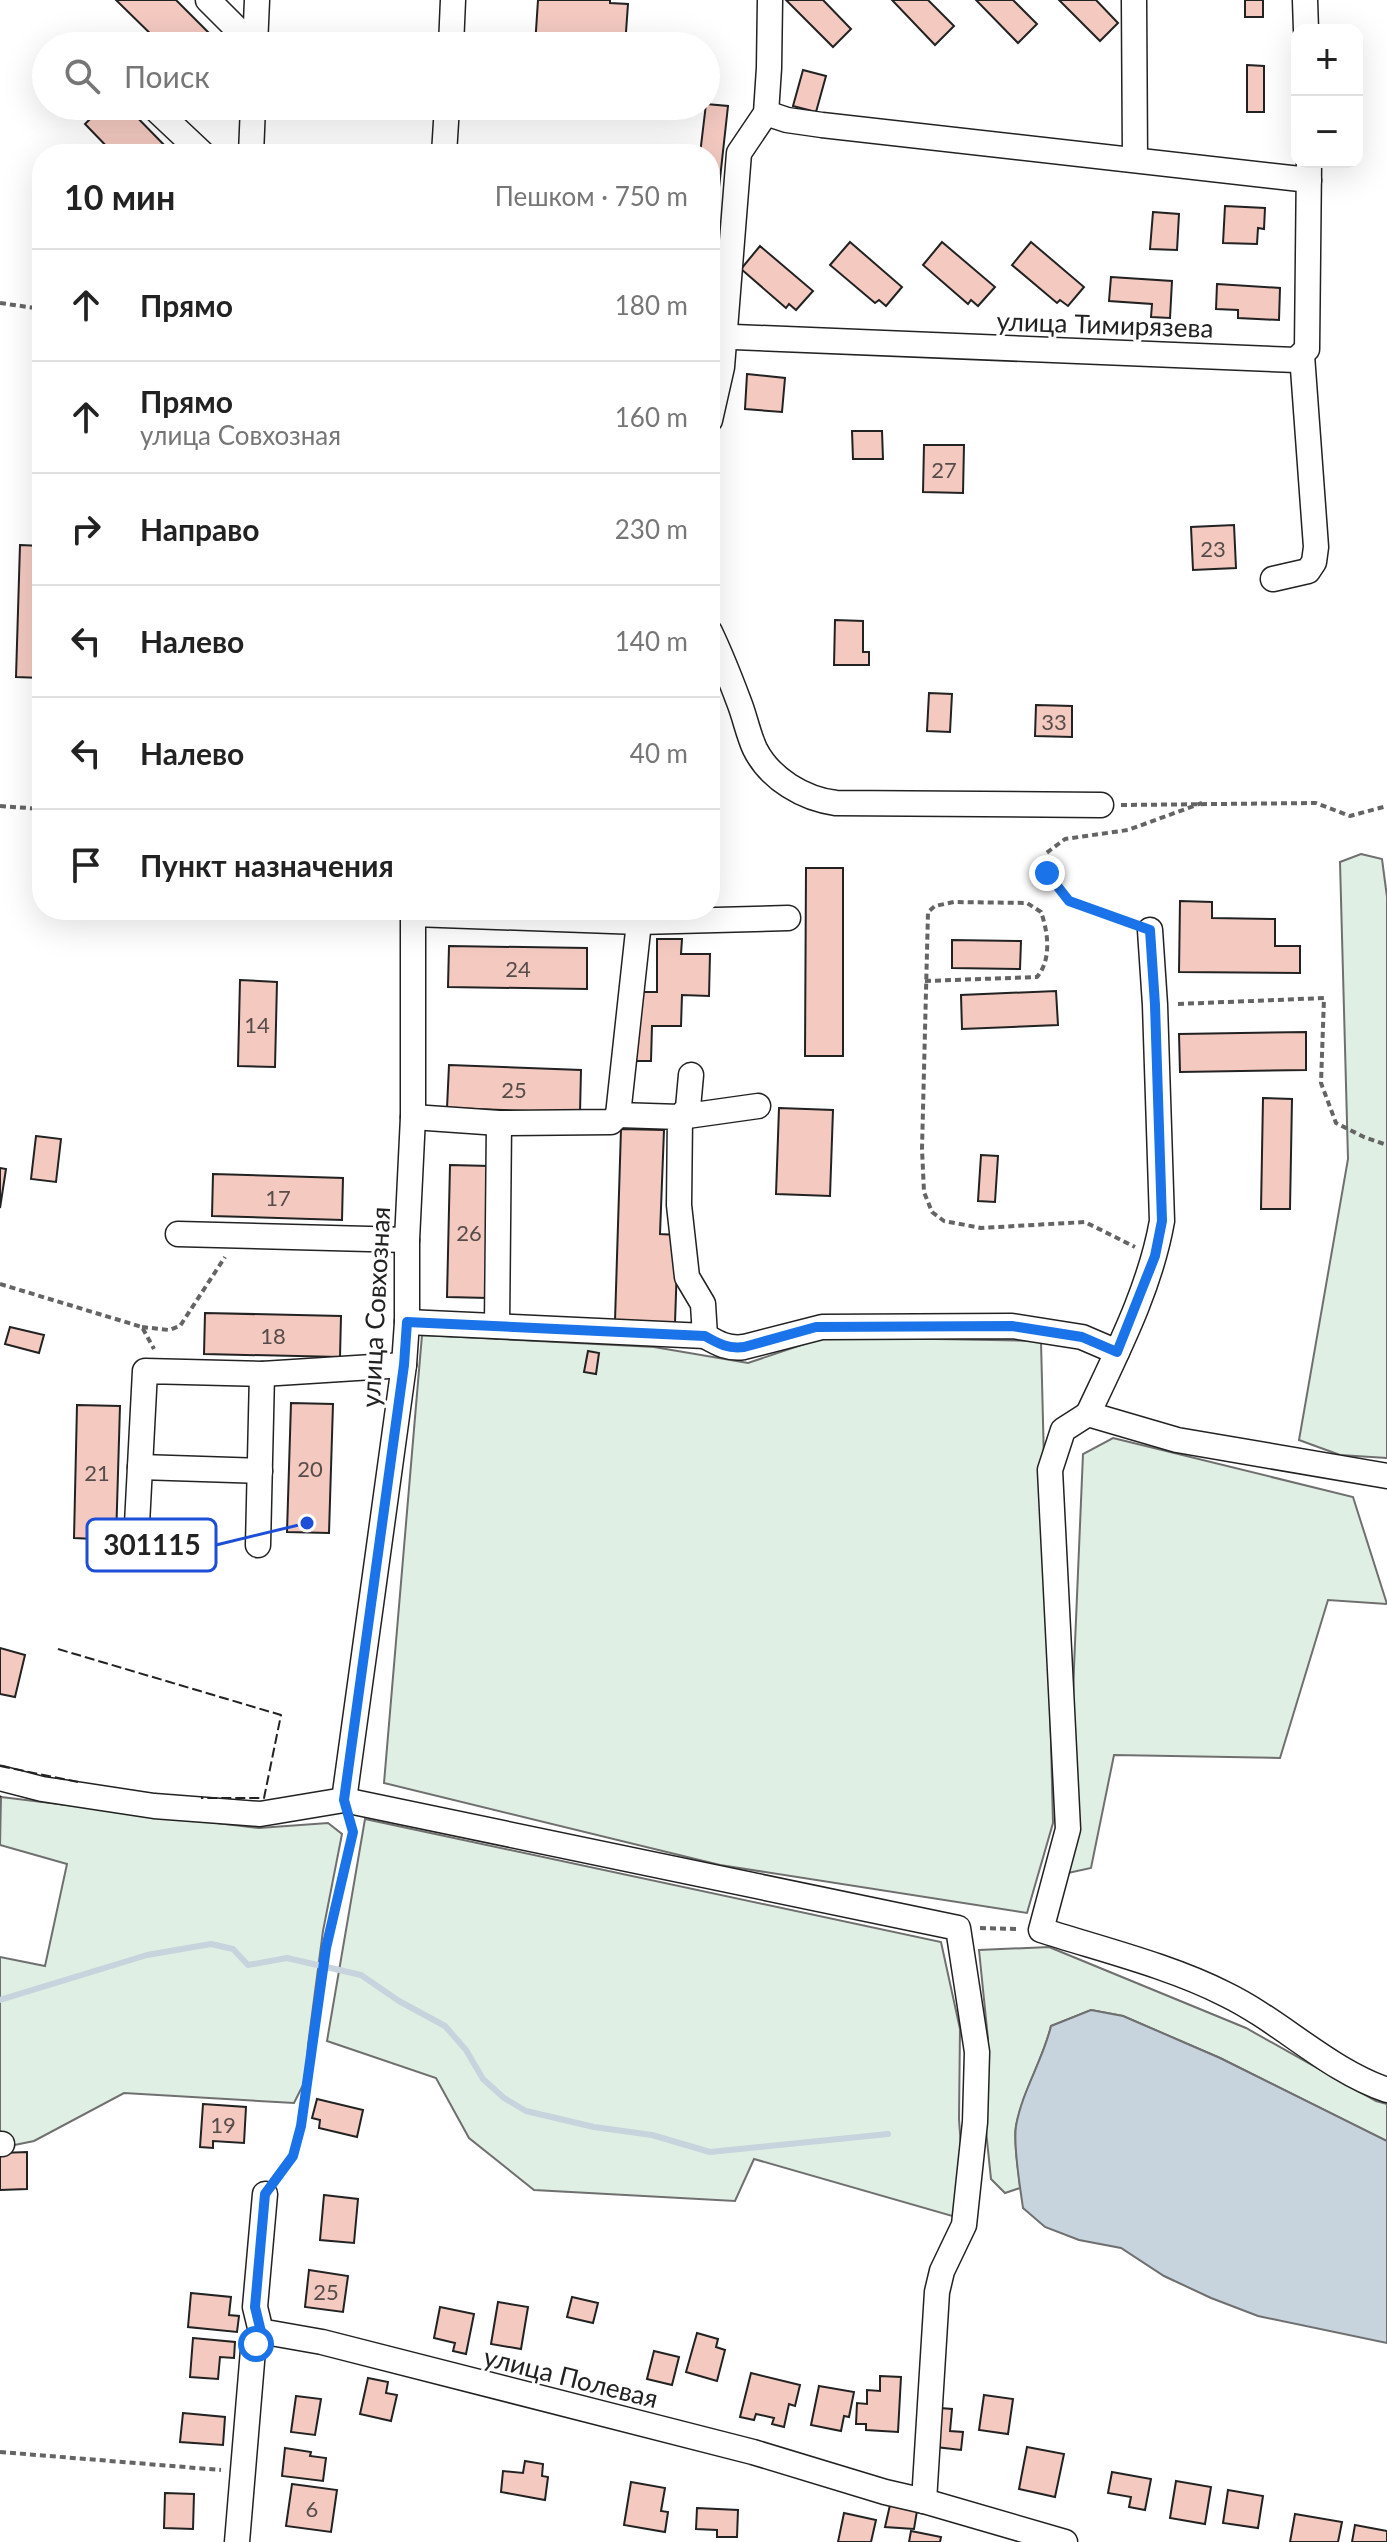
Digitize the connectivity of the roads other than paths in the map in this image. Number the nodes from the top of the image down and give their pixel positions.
1 (208, 0) edge
2 (257, 0) edge
3 (453, 0) edge
4 (770, 0) edge
5 (1134, 0) edge
6 (1305, 0) edge
7 (1306, 24) edge
8 (240, 32) edge
9 (255, 32) edge
10 (452, 32) edge
11 (766, 113) junction
12 (167, 120) edge
13 (252, 120) edge
14 (446, 120) edge
15 (192, 144) edge
16 (251, 144) edge
17 (445, 144) edge
18 (1135, 159) junction
19 (1309, 171) edge
20 (720, 311) edge
21 (720, 336) edge
22 (1302, 355) junction
23 (1273, 579) dead end
24 (720, 654) edge
25 (1101, 805) road end
26 (720, 917) edge
27 (788, 918) dead end
28 (413, 920) edge
29 (638, 920) edge
30 (1150, 930) road end
31 (691, 1075) dead end
32 (758, 1106) dead end
33 (618, 1115) junction
34 (413, 1117) junction
35 (680, 1117) junction
36 (499, 1123) junction
37 (178, 1234) dead end
38 (407, 1240) junction
39 (407, 1322) junction
40 (497, 1326) junction
41 (705, 1336) junction
42 (1117, 1352) junction
43 (404, 1365) junction
44 (262, 1374) junction
45 (1088, 1414) junction
46 (140, 1467) junction
47 (260, 1471) junction
48 (1387, 1476) edge
49 (137, 1524) dead end
50 (258, 1545) dead end
51 (0, 1778) edge
52 (344, 1800) junction
53 (1387, 2090) edge
54 (265, 2194) road end
55 (262, 2336) junction
56 (924, 2501) junction
57 (237, 2542) edge
58 (1065, 2542) edge

1 - 8 street
2 - 9 street
3 - 10 street
4 - 11 street
5 - 18 street
6 - 7 street
11 - 18 street
11 - 20 street
12 - 15 street
13 - 16 street
14 - 17 street
18 - 19 street
19 - 22 street
21 - 22 street, улица Тимирязева
22 - 23 street
24 - 25 street
26 - 27 street
28 - 34 street, улица Совхозная
29 - 33 street
30 - 42 street
31 - 35 street
32 - 35 street
33 - 35 street
33 - 36 street
34 - 36 street
34 - 38 street, улица Совхозная
35 - 41 street
36 - 40 street
37 - 38 street
38 - 39 street, улица Совхозная
39 - 40 street
39 - 43 street, улица Совхозная
40 - 41 street
41 - 42 street
42 - 45 street
43 - 44 street
43 - 52 street, улица Совхозная
44 - 46 street
44 - 47 street
45 - 48 street
45 - 53 street
46 - 47 street
46 - 49 street
47 - 50 street
51 - 52 street
52 - 56 street
54 - 55 street
55 - 56 street, улица Полевая
55 - 57 street
56 - 58 street, улица Полевая

